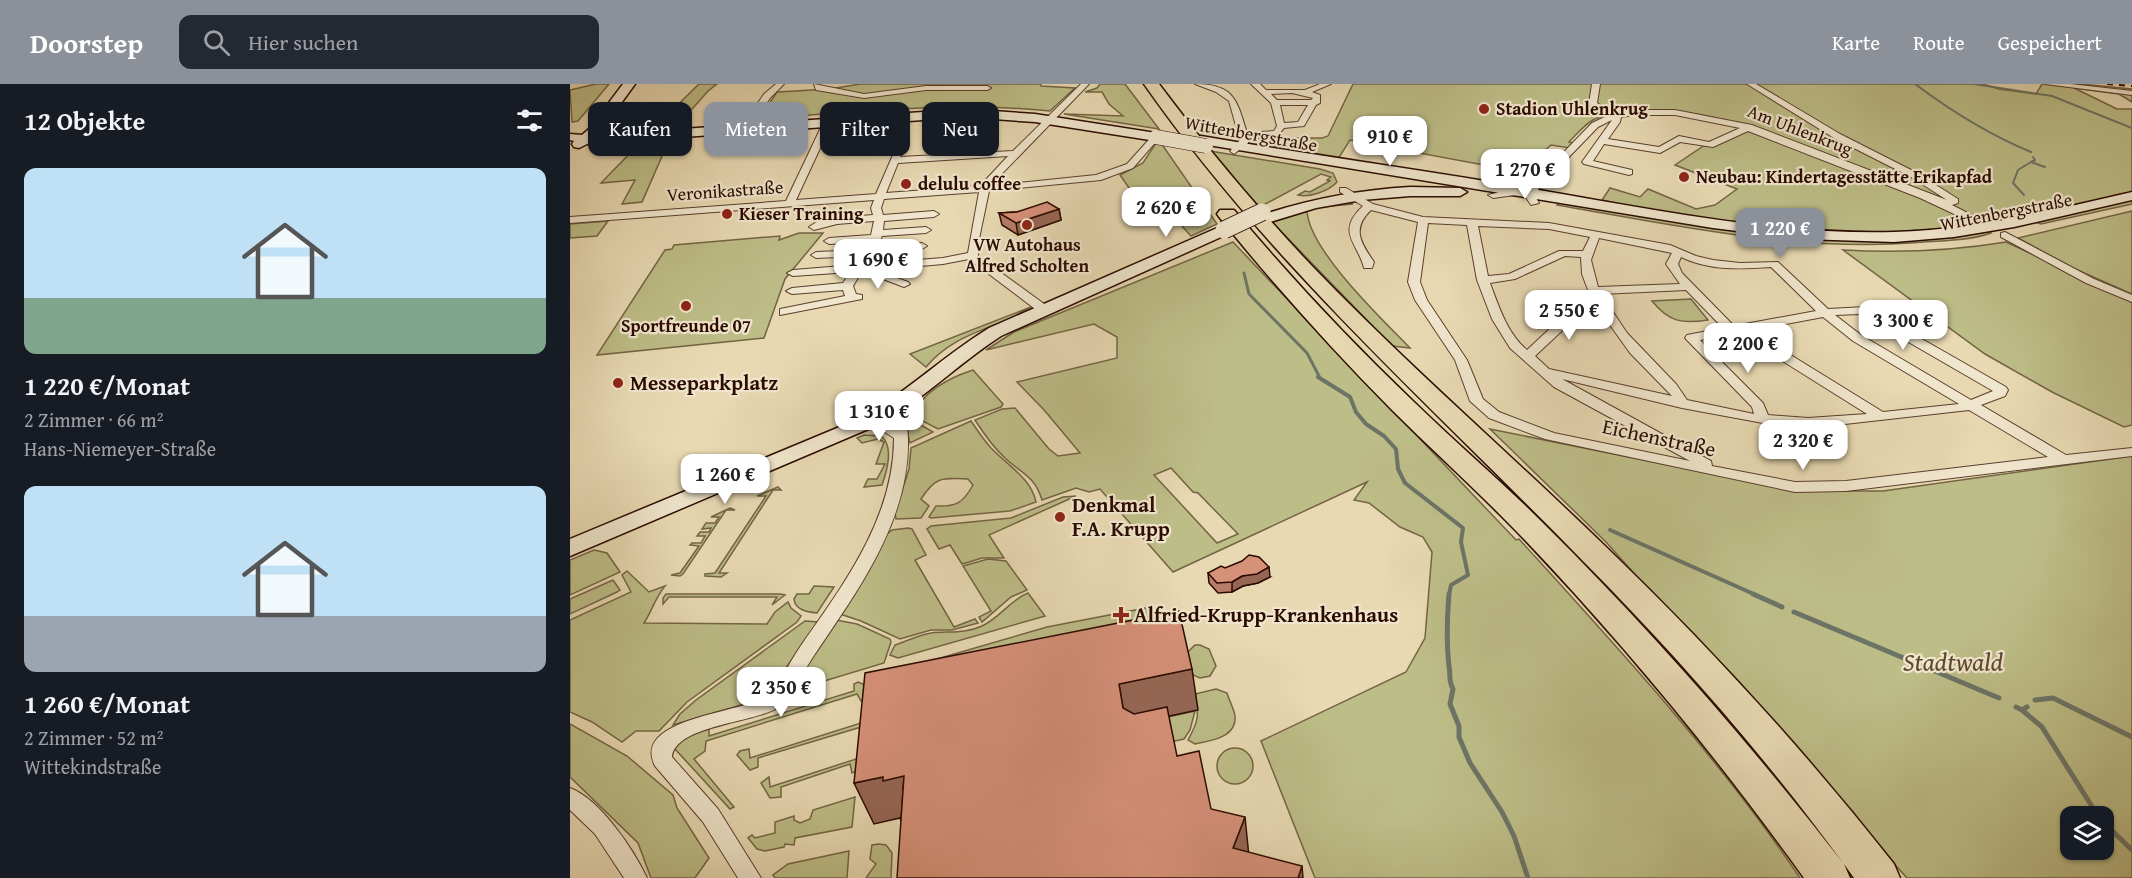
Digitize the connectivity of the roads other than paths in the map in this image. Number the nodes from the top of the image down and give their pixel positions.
1 (622, 84) edge
2 (629, 84) edge
3 (780, 84) edge
4 (818, 84) edge
5 (1085, 84) edge
6 (1133, 84) edge
7 (1151, 84) edge
8 (1199, 84) edge
9 (1255, 84) edge
10 (1327, 84) edge
11 (1596, 84) edge
12 (1751, 84) edge
13 (2049, 84) edge
14 (1217, 87) edge
15 (987, 88) dead end
16 (1308, 91) junction
17 (1266, 92) junction
18 (2132, 93) edge
19 (616, 102) edge
20 (763, 102) edge
21 (1275, 102) junction
22 (1316, 103) junction
23 (910, 116) edge
24 (1614, 116) junction
25 (1052, 118) junction
26 (808, 121) edge
27 (1281, 126) junction
28 (1749, 127) junction
29 (588, 133) edge
30 (1154, 134) junction
31 (820, 141) edge
32 (1602, 141) junction
33 (576, 142) edge
34 (1240, 145) junction
35 (1017, 153) junction
36 (896, 156) edge
37 (894, 160) junction
38 (1328, 167) junction
39 (1629, 172) dead end
40 (1544, 178) junction
41 (1416, 182) junction
42 (1495, 190) junction
43 (985, 192) junction
44 (1342, 192) junction
45 (883, 195) junction
46 (2132, 196) edge
47 (1533, 197) junction
48 (790, 202) junction
49 (1945, 204) junction
50 (1369, 206) junction
51 (2132, 206) edge
52 (934, 214) dead end
53 (880, 218) junction
54 (570, 220) edge
55 (1422, 220) junction
56 (833, 222) dead end
57 (1472, 222) junction
58 (1988, 226) junction
59 (926, 230) dead end
60 (1596, 234) junction
61 (877, 236) junction
62 (2005, 236) junction
63 (829, 241) dead end
64 (922, 246) dead end
65 (869, 251) junction
66 (1678, 253) junction
67 (1587, 254) junction
68 (816, 255) dead end
69 (972, 255) junction
70 (1368, 266) dead end
71 (859, 269) junction
72 (793, 273) dead end
73 (1483, 280) junction
74 (904, 284) dead end
75 (1687, 286) junction
76 (792, 291) dead end
77 (852, 294) junction
78 (1596, 295) junction
79 (2132, 299) edge
80 (1043, 309) junction
81 (784, 312) dead end
82 (1825, 313) junction
83 (1747, 329) junction
84 (1732, 331) junction
85 (1527, 357) junction
86 (1546, 372) junction
87 (1682, 404) junction
88 (1971, 405) junction
89 (882, 415) junction
90 (1880, 416) junction
91 (1763, 419) junction
92 (901, 436) junction
93 (2132, 452) edge
94 (2063, 460) junction
95 (1722, 472) junction
96 (570, 548) edge
97 (570, 797) edge
98 (636, 878) edge
99 (750, 878) edge
100 (1829, 878) edge
101 (1879, 878) edge

1 - 33 main road
2 - 19 main road
3 - 20 street
4 - 15 street
5 - 25 street
6 - 100 highway
7 - 101 highway
8 - 14 street
9 - 17 street
10 - 16 street
11 - 24 street
12 - 49 street
13 - 18 street
14 - 34 street
16 - 17 street
16 - 22 street
17 - 21 street
21 - 22 street
21 - 27 street
22 - 27 street
23 - 25 main road, Wittenbergstraße
24 - 28 street, Am Uhlenkrug
24 - 32 street
24 - 40 street, Am Uhlenkrug
25 - 26 main road, Wittenbergstraße
25 - 30 main road, Wittenbergstraße
25 - 35 street
27 - 34 street
28 - 32 street
28 - 49 street, Am Uhlenkrug
29 - 33 main road
30 - 34 main road, Wittenbergstraße, bridge
30 - 43 street, Veronikastraße
31 - 48 street
32 - 39 street
34 - 38 main road, Wittenbergstraße
34 - 42 main road, Wittenbergstraße
35 - 37 street
35 - 43 street
36 - 37 street
37 - 45 street
38 - 41 main road, Wittenbergstraße
38 - 44 main road
40 - 42 street, Am Uhlenkrug
40 - 47 street, Am Uhlenkrug
41 - 42 main road, Wittenbergstraße
41 - 44 main road
42 - 44 main road
42 - 47 main road, Wittenbergstraße
42 - 47 main road, Wittenbergstraße
43 - 45 street, Veronikastraße
43 - 69 street
44 - 50 street
44 - 80 main road
45 - 48 street, Veronikastraße
45 - 53 street
46 - 58 main road, Wittenbergstraße
47 - 58 main road, Wittenbergstraße
47 - 62 main road, Wittenbergstraße
48 - 54 street, Veronikastraße
49 - 58 street, Am Uhlenkrug
50 - 55 street
50 - 70 street
51 - 62 main road, Wittenbergstraße
52 - 53 street
53 - 56 street
53 - 61 street
55 - 57 street
55 - 95 street, Eichenstraße
57 - 60 street
57 - 73 street
58 - 62 main road
59 - 61 street
60 - 66 street
60 - 67 street
61 - 63 street
61 - 65 street
62 - 79 street
64 - 65 street
65 - 68 street
65 - 71 street
66 - 75 street
66 - 82 street
67 - 73 street
67 - 78 street
69 - 71 street
69 - 80 street
71 - 72 street
71 - 74 street
71 - 77 street
73 - 85 street
75 - 78 street
75 - 84 street
76 - 77 street
77 - 81 street
78 - 85 street
78 - 87 street
80 - 89 main road
82 - 83 street
82 - 88 street
82 - 88 street
83 - 84 street
83 - 90 street
84 - 91 street
85 - 86 street
86 - 87 street
86 - 95 street
87 - 91 street
88 - 90 street
88 - 94 street
89 - 92 street
89 - 92 street
89 - 96 main road
90 - 91 street
92 - 99 street
93 - 94 street, Eichenstraße
94 - 95 street, Eichenstraße
97 - 98 street

